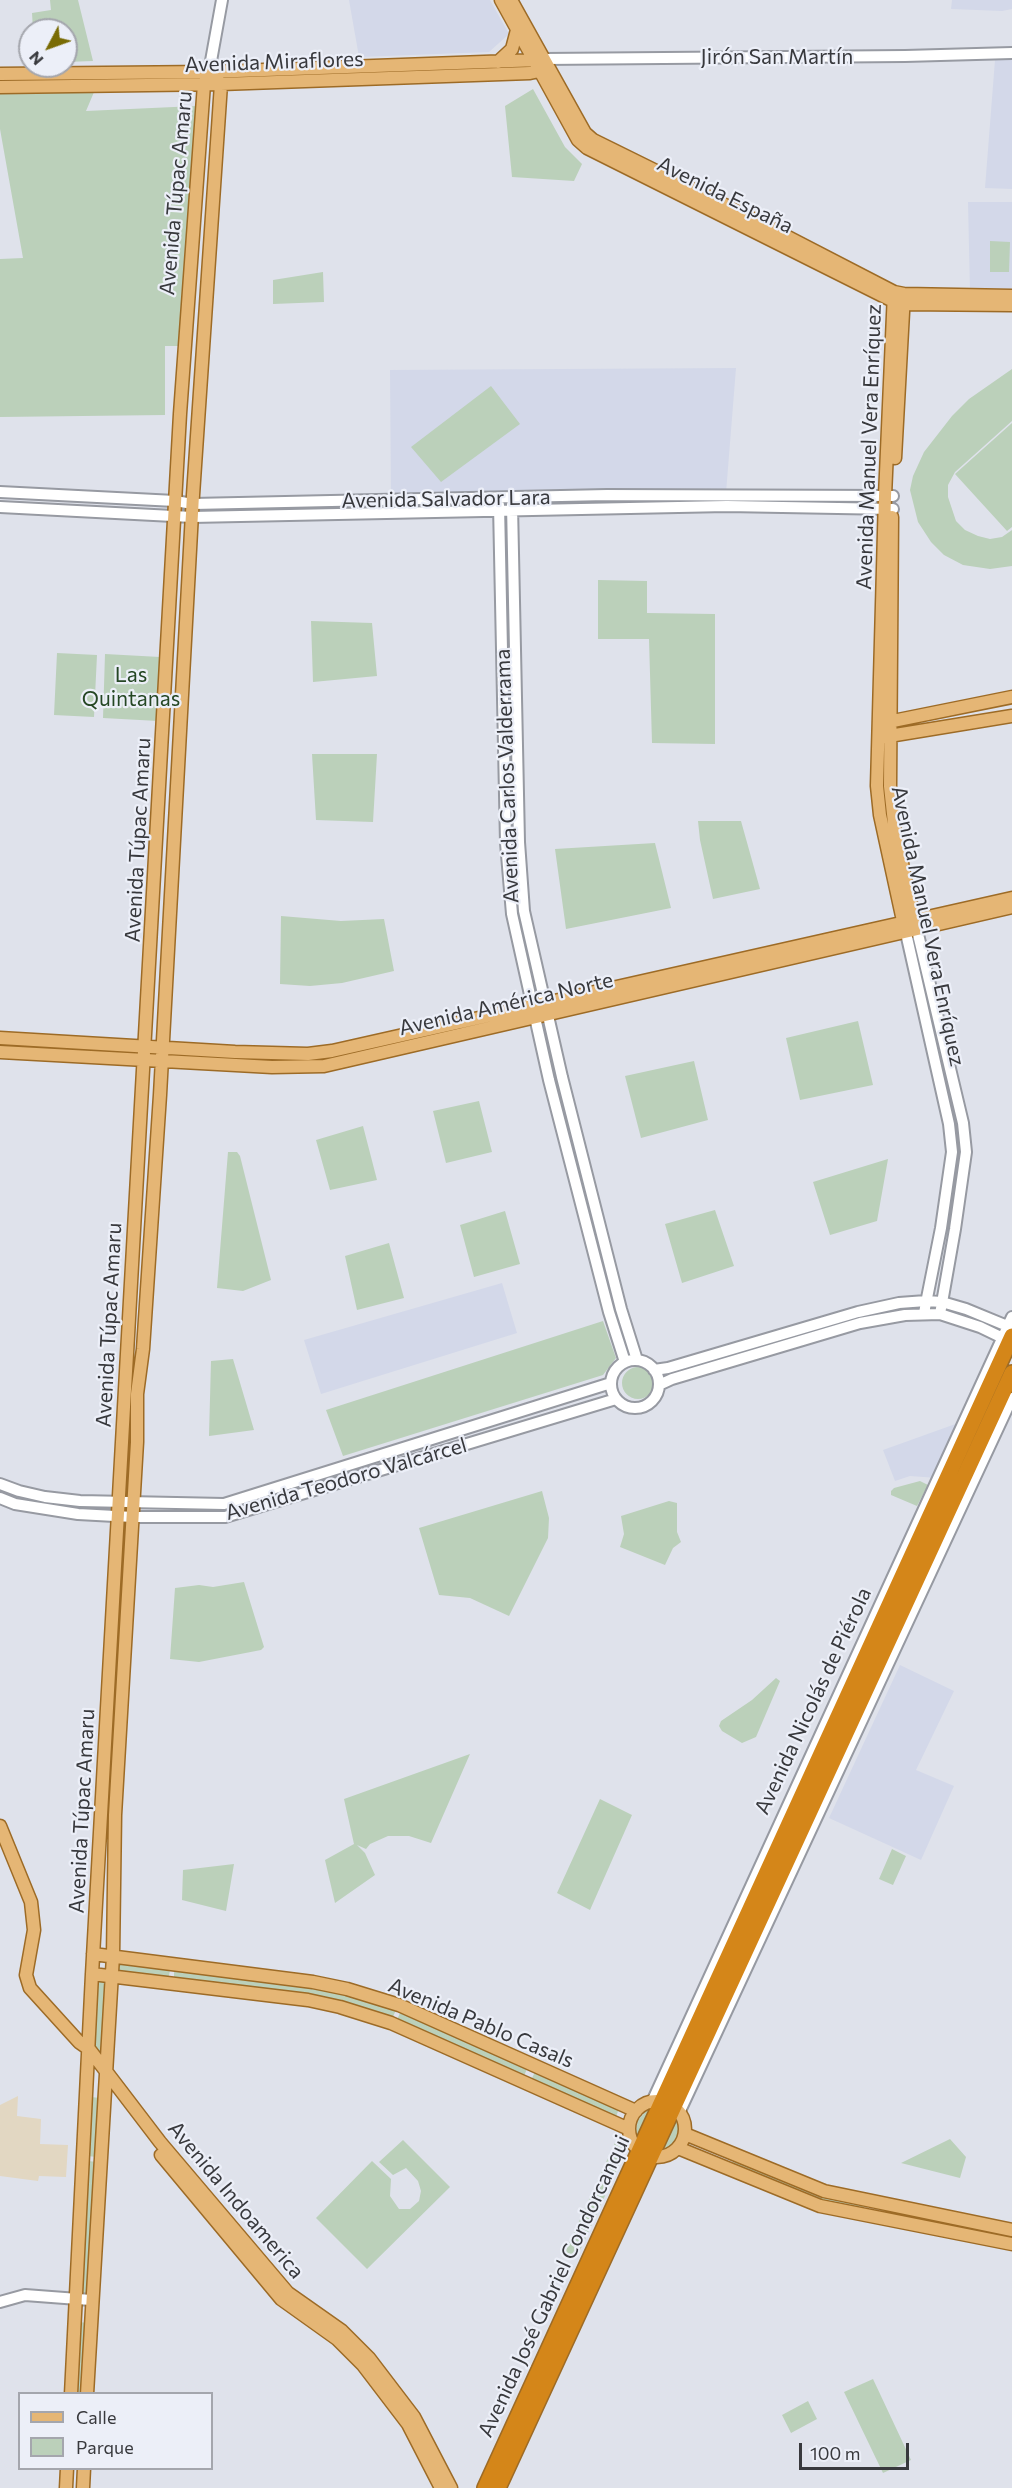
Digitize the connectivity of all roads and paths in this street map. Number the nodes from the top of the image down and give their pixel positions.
1 (222, 0) edge
2 (501, 0) edge
3 (511, 0) edge
4 (517, 30) junction
5 (1012, 53) edge
6 (498, 63) junction
7 (541, 65) junction
8 (313, 67) junction
9 (209, 72) junction
10 (0, 74) edge
11 (97, 79) junction
12 (314, 81) junction
13 (204, 84) junction
14 (221, 84) junction
15 (0, 87) edge
16 (198, 154) junction
17 (217, 155) junction
18 (898, 294) junction
19 (1012, 296) edge
20 (1012, 305) edge
21 (0, 492) edge
22 (607, 495) junction
23 (86, 496) junction
24 (175, 501) junction
25 (889, 503) junction
26 (193, 504) junction
27 (512, 504) junction
28 (499, 505) junction
29 (0, 507) edge
30 (608, 508) junction
31 (86, 511) junction
32 (174, 517) junction
33 (192, 517) junction
34 (887, 579) junction
35 (891, 697) junction
36 (1012, 698) edge
37 (914, 716) junction
38 (1012, 716) edge
39 (885, 730) junction
40 (1012, 898) edge
41 (1012, 908) edge
42 (910, 926) junction
43 (546, 1009) junction
44 (533, 1012) junction
45 (0, 1038) edge
46 (146, 1046) junction
47 (163, 1047) junction
48 (192, 1049) junction
49 (0, 1052) edge
50 (145, 1060) junction
51 (162, 1061) junction
52 (192, 1063) junction
53 (144, 1080) junction
54 (161, 1083) junction
55 (926, 1301) junction
56 (942, 1302) junction
57 (924, 1313) junction
58 (940, 1314) junction
59 (1010, 1333) edge
60 (637, 1360) junction
61 (625, 1362) junction
62 (654, 1370) junction
63 (1012, 1373) edge
64 (611, 1383) junction
65 (659, 1385) junction
66 (1012, 1398) edge
67 (616, 1399) junction
68 (529, 1409) junction
69 (534, 1423) junction
70 (0, 1484) edge
71 (0, 1497) edge
72 (45, 1497) junction
73 (119, 1502) junction
74 (134, 1503) junction
75 (42, 1509) junction
76 (118, 1517) junction
77 (133, 1517) junction
78 (873, 1684) junction
79 (0, 1826) edge
80 (93, 1954) junction
81 (113, 1956) junction
82 (92, 1974) junction
83 (112, 1976) junction
84 (85, 2050) junction
85 (105, 2077) junction
86 (667, 2106) junction
87 (636, 2111) junction
88 (629, 2129) junction
89 (685, 2134) junction
90 (678, 2148) junction
91 (645, 2154) junction
92 (733, 2154) junction
93 (84, 2158) junction
94 (100, 2159) junction
95 (726, 2169) junction
96 (1012, 2230) edge
97 (1012, 2244) edge
98 (76, 2298) junction
99 (91, 2300) junction
100 (0, 2302) edge
101 (71, 2392) edge
102 (87, 2392) edge
103 (67, 2470) edge
104 (84, 2470) edge
105 (66, 2488) edge
106 (83, 2488) edge
107 (441, 2488) edge
108 (452, 2488) edge
109 (485, 2488) edge
110 (498, 2488) edge

1 - 9 street
2 - 4 main road, Avenida España
3 - 7 main road, Avenida España
4 - 6 main road
4 - 7 main road, Avenida España
5 - 7 street, Jirón San Martín
6 - 7 main road, Avenida Miraflores
6 - 8 main road, Avenida Miraflores
7 - 12 main road, Avenida Miraflores
7 - 18 main road, Avenida España
7 - 18 main road, Avenida España
8 - 9 main road, Avenida Miraflores
8 - 12 main road
9 - 11 main road, Avenida Miraflores
9 - 13 main road, Avenida Túpac Amaru
9 - 14 main road, Avenida Túpac Amaru
10 - 11 main road, Avenida Miraflores
11 - 13 main road, Avenida Miraflores
11 - 15 main road, Avenida Miraflores
12 - 14 main road, Avenida Miraflores
13 - 14 main road, Avenida Miraflores
13 - 16 main road, Avenida Túpac Amaru
14 - 17 main road, Avenida Túpac Amaru
16 - 17 main road
16 - 24 main road, Avenida Túpac Amaru
17 - 26 main road, Avenida Túpac Amaru
18 - 19 main road, Avenida España
18 - 20 main road, Avenida España
18 - 25 main road, Avenida Manuel Vera Enríquez
21 - 23 street, Avenida Salvador Lara
22 - 25 street, Avenida Salvador Lara
22 - 27 street, Avenida Salvador Lara
22 - 30 street
23 - 24 street, Avenida Salvador Lara
23 - 31 street
24 - 26 street, Avenida Salvador Lara
24 - 32 main road, Avenida Túpac Amaru
25 - 30 street, Avenida Salvador Lara
25 - 34 main road, Avenida Manuel Vera Enríquez
26 - 28 street, Avenida Salvador Lara
26 - 33 main road, Avenida Túpac Amaru
27 - 28 street, Avenida Salvador Lara
27 - 30 street, Avenida Salvador Lara
27 - 43 street, Avenida Carlos Valderrama
28 - 33 street, Avenida Salvador Lara
28 - 44 street, Avenida Carlos Valderrama
29 - 31 street, Avenida Salvador Lara
31 - 32 street, Avenida Salvador Lara
32 - 33 street, Avenida Salvador Lara
32 - 46 main road, Avenida Túpac Amaru
33 - 47 main road, Avenida Túpac Amaru
34 - 35 main road, Avenida Manuel Vera Enríquez
34 - 39 main road, Avenida Manuel Vera Enríquez
35 - 37 main road
35 - 39 main road, Avenida Manuel Vera Enríquez
36 - 37 main road
37 - 39 main road
38 - 39 main road
39 - 42 main road, Avenida Manuel Vera Enríquez
40 - 42 main road, Avenida América Norte
41 - 42 main road, Avenida América Norte
42 - 43 main road, Avenida América Norte
42 - 55 street, Avenida Manuel Vera Enríquez
42 - 56 street, Avenida Manuel Vera Enríquez
43 - 44 main road, Avenida América Norte
43 - 60 street, Avenida Carlos Valderrama
44 - 48 main road, Avenida América Norte
44 - 52 main road, Avenida América Norte
44 - 61 street, Avenida Carlos Valderrama
45 - 46 main road, Avenida América Norte
46 - 47 main road, Avenida América Norte
46 - 50 main road, Avenida Túpac Amaru
47 - 48 main road, Avenida América Norte
47 - 51 main road, Avenida Túpac Amaru
48 - 52 main road
49 - 50 main road, Avenida América Norte
50 - 51 main road, Avenida América Norte
50 - 53 main road, Avenida Túpac Amaru
51 - 52 main road, Avenida América Norte
51 - 54 main road, Avenida Túpac Amaru
53 - 54 main road
53 - 73 main road, Avenida Túpac Amaru
54 - 74 main road, Avenida Túpac Amaru
55 - 56 street
55 - 57 street, Avenida Manuel Vera Enríquez
55 - 62 street
56 - 58 street, Avenida Manuel Vera Enríquez
56 - 59 street
57 - 58 street
57 - 65 street
58 - 59 street
59 - 86 highway, Avenida Nicolás de Piérola
60 - 61 street
60 - 62 street
61 - 64 street
62 - 65 street
63 - 78 highway, Avenida Nicolás de Piérola
64 - 67 street
64 - 68 street, Avenida Teodoro Valcárcel
65 - 67 street
66 - 78 street, Avenida Nicolás de Piérola
67 - 69 street, Avenida Teodoro Valcárcel
68 - 69 street
68 - 74 street, Avenida Teodoro Valcárcel
69 - 77 street, Avenida Teodoro Valcárcel
70 - 72 street, Avenida Teodoro Valcárcel
71 - 75 street, Avenida Teodoro Valcárcel
72 - 73 street, Avenida Teodoro Valcárcel
72 - 75 street
73 - 74 street, Avenida Teodoro Valcárcel
73 - 76 main road, Avenida Túpac Amaru
74 - 77 main road, Avenida Túpac Amaru
75 - 76 street, Avenida Teodoro Valcárcel
76 - 77 street, Avenida Teodoro Valcárcel
76 - 80 main road, Avenida Túpac Amaru
77 - 81 main road, Avenida Túpac Amaru
78 - 86 highway, Avenida Nicolás de Piérola
79 - 84 main road
80 - 81 main road, Avenida Pablo Casals
80 - 82 main road, Avenida Túpac Amaru
81 - 83 main road, Avenida Túpac Amaru
81 - 87 main road, Avenida Pablo Casals
82 - 83 main road, Avenida Pablo Casals
82 - 84 main road, Avenida Túpac Amaru
83 - 85 main road, Avenida Túpac Amaru
83 - 88 main road, Avenida Pablo Casals
84 - 85 main road
84 - 93 main road, Avenida Túpac Amaru
85 - 94 main road, Avenida Túpac Amaru
85 - 107 main road, Avenida Indoamerica
85 - 108 main road, Avenida Indoamerica
86 - 87 main road
86 - 89 main road
86 - 91 highway, Avenida José Gabriel Condorcanqui
87 - 88 main road
88 - 91 main road
89 - 90 main road
89 - 92 main road
90 - 91 main road
90 - 95 main road
91 - 109 highway, Avenida José Gabriel Condorcanqui
91 - 110 highway, Avenida José Gabriel Condorcanqui
92 - 95 main road
92 - 96 main road
93 - 94 main road
93 - 98 main road, Avenida Túpac Amaru
94 - 99 main road, Avenida Túpac Amaru
95 - 97 main road
98 - 99 street
98 - 100 street
98 - 101 main road, Avenida Túpac Amaru
99 - 102 main road, Avenida Túpac Amaru
103 - 105 main road
104 - 106 main road

